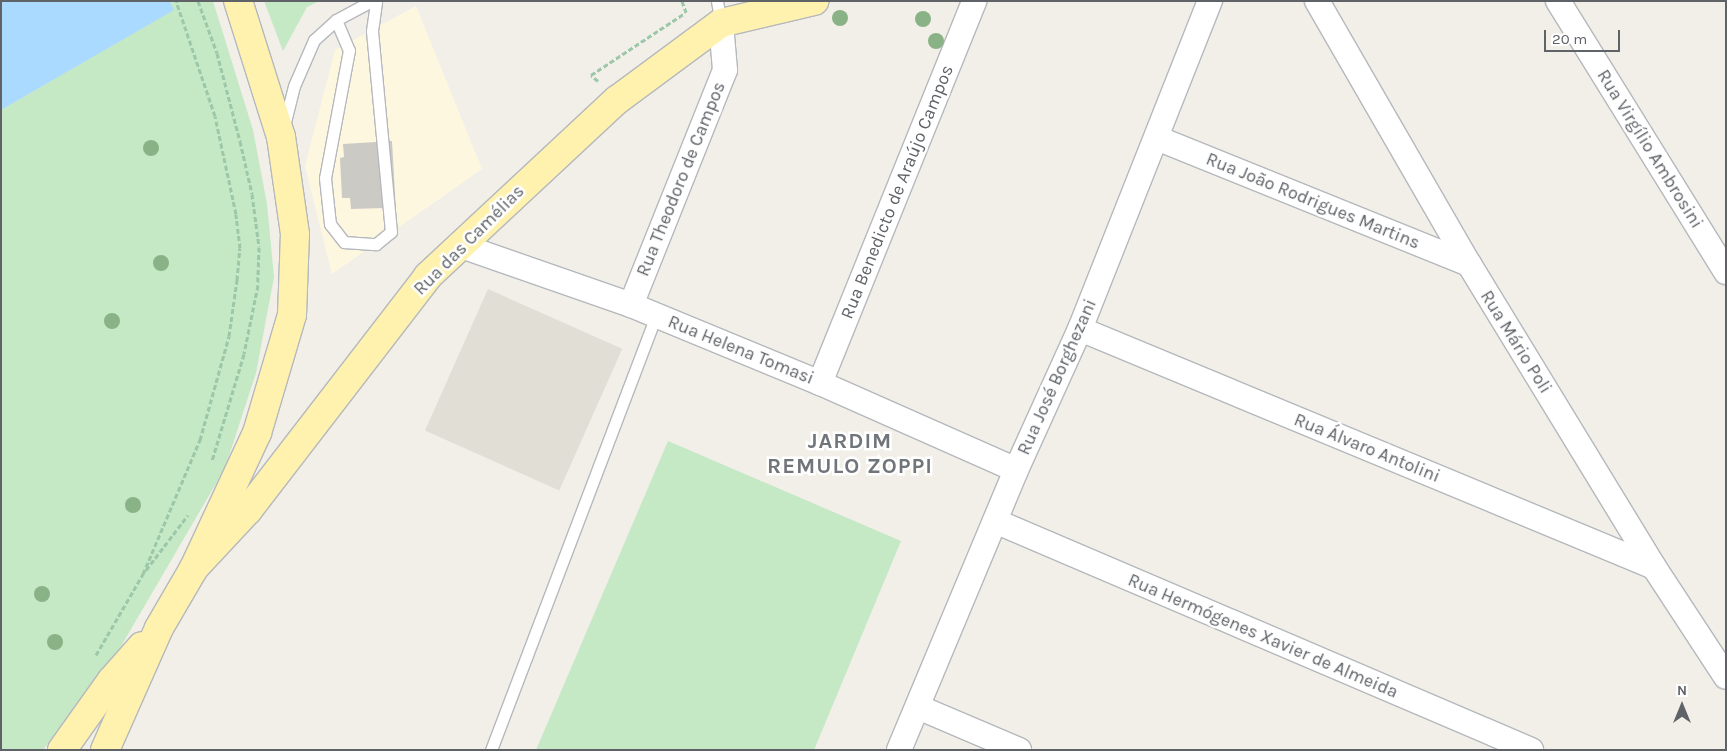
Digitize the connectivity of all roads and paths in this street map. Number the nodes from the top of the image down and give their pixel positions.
1 (176, 1) edge
2 (198, 1) edge
3 (238, 1) edge
4 (371, 1) edge
5 (376, 1) edge
6 (814, 1) edge
7 (974, 1) edge
8 (1210, 1) edge
9 (1317, 1) edge
10 (1558, 1) edge
11 (719, 12) edge
12 (685, 13) dead end
13 (336, 20) junction
14 (617, 100) junction
15 (281, 137) junction
16 (1158, 138) junction
17 (459, 245) junction
18 (1468, 264) junction
19 (1726, 272) edge
20 (631, 305) junction
21 (656, 316) junction
22 (1080, 330) junction
23 (820, 383) junction
24 (210, 466) dead end
25 (1016, 470) junction
26 (191, 506) dead end
27 (995, 522) junction
28 (1654, 567) junction
29 (194, 568) junction
30 (143, 574) junction
31 (158, 628) junction
32 (91, 664) dead end
33 (1726, 677) edge
34 (918, 707) junction
35 (62, 750) edge
36 (105, 750) edge
37 (491, 750) edge
38 (899, 750) edge
39 (1019, 750) edge
40 (1531, 750) edge

1 - 30 path
2 - 24 path
3 - 15 main road
4 - 13 lane
5 - 13 lane
6 - 11 main road, Rua das Camélias
7 - 23 street, Rua Benedicto de Araújo Campos
8 - 16 street, Rua José Borghezani
9 - 18 street, Rua Mário Poli
10 - 19 street, Rua Virgílio Ambrosini
11 - 14 main road, Rua das Camélias
11 - 20 street, Rua Theodoro de Campos
12 - 14 path
13 - 15 lane
14 - 17 main road, Rua das Camélias
15 - 29 main road
16 - 18 street, Rua João Rodrigues Martins
16 - 22 street, Rua José Borghezani
17 - 20 street, Rua Helena Tomasi
17 - 29 main road, Rua das Camélias
18 - 28 street, Rua Mário Poli
20 - 21 street, Rua Helena Tomasi
21 - 23 street, Rua Helena Tomasi
21 - 37 lane
22 - 25 street, Rua José Borghezani
22 - 28 street, Rua Álvaro Antolini
23 - 25 street, Rua Helena Tomasi
25 - 27 street, Rua José Borghezani
26 - 30 path
27 - 34 street, Rua José Borghezani
27 - 40 street, Rua Hermógenes Xavier de Almeida
28 - 33 street, Rua Mário Poli
29 - 31 main road
30 - 32 path
31 - 35 main road
31 - 36 main road
34 - 38 street, Rua José Borghezani
34 - 39 street

